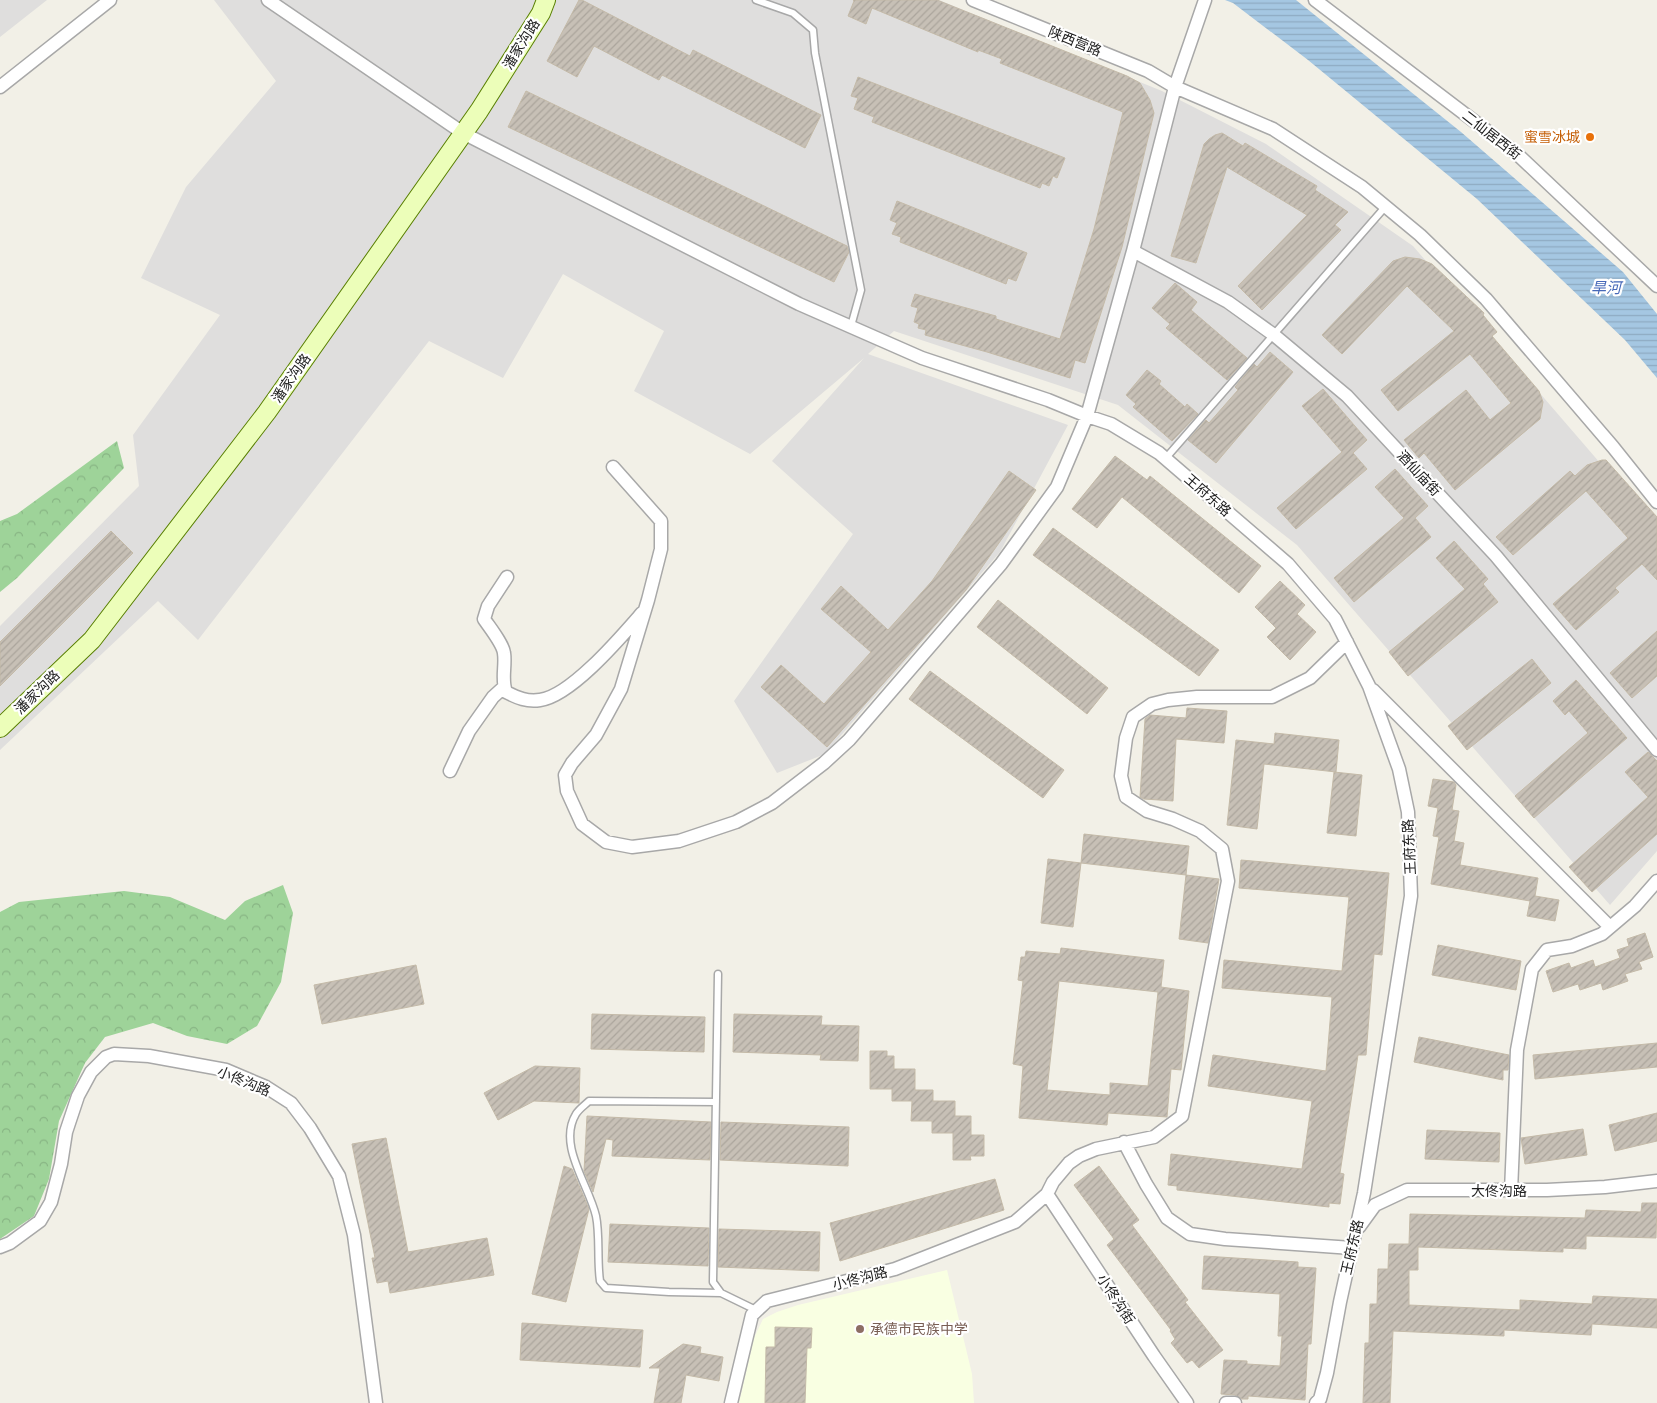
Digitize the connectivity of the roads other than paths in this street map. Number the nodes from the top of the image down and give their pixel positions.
1 (110, 0) edge
2 (268, 0) edge
3 (546, 0) edge
4 (756, 0) edge
5 (973, 0) edge
6 (1205, 0) edge
7 (1315, 0) edge
8 (0, 87) edge
9 (1175, 87) junction
10 (463, 133) junction
11 (1386, 206) junction
12 (1133, 251) junction
13 (1657, 286) edge
14 (851, 326) junction
15 (1274, 334) junction
16 (1087, 416) junction
17 (1165, 459) junction
18 (613, 467) dead end
19 (1657, 502) edge
20 (507, 577) dead end
21 (646, 610) junction
22 (1346, 642) junction
23 (504, 686) junction
24 (1369, 686) junction
25 (0, 728) edge
26 (1657, 750) edge
27 (450, 772) dead end
28 (1657, 881) edge
29 (1610, 927) junction
30 (718, 974) dead end
31 (716, 1102) junction
32 (1124, 1142) junction
33 (1657, 1181) edge
34 (1511, 1191) junction
35 (1047, 1194) junction
36 (1356, 1231) junction
37 (0, 1247) edge
38 (1352, 1248) junction
39 (721, 1292) junction
40 (756, 1310) junction
41 (376, 1403) edge
42 (731, 1403) edge
43 (1187, 1403) edge
44 (1226, 1403) edge
45 (1235, 1403) edge
46 (1316, 1403) edge

1 - 8 street
2 - 10 street, 王府东路
3 - 10 street, 潘家沟路
4 - 14 lane
5 - 9 street, 陕西营路
6 - 9 street
7 - 13 street, 二仙居西街
9 - 11 street, 陕西营路
9 - 12 street
10 - 14 street, 王府东路
10 - 25 street, 潘家沟路
11 - 15 lane
11 - 19 street, 陕西营路
12 - 15 street, 酒仙庙街
12 - 16 street
14 - 16 street, 王府东路
15 - 17 lane
15 - 26 street, 酒仙庙街
16 - 17 street, 王府东路
16 - 21 street
17 - 22 street, 王府东路
18 - 21 street
20 - 23 street
21 - 23 street
22 - 24 street, 王府东路
22 - 32 street, 小佟沟路
23 - 27 street
24 - 29 street
24 - 36 street, 王府东路
28 - 29 street
29 - 34 street
30 - 31 lane
31 - 39 lane
31 - 39 lane
32 - 35 street, 小佟沟路
32 - 38 street
33 - 34 street, 大佟沟路
34 - 36 street, 大佟沟路
35 - 40 street, 小佟沟路
35 - 43 street, 小佟沟街
36 - 38 street, 王府东路
37 - 41 street, 小佟沟路
38 - 46 street, 王府东路
39 - 40 lane
40 - 42 street
44 - 45 street

